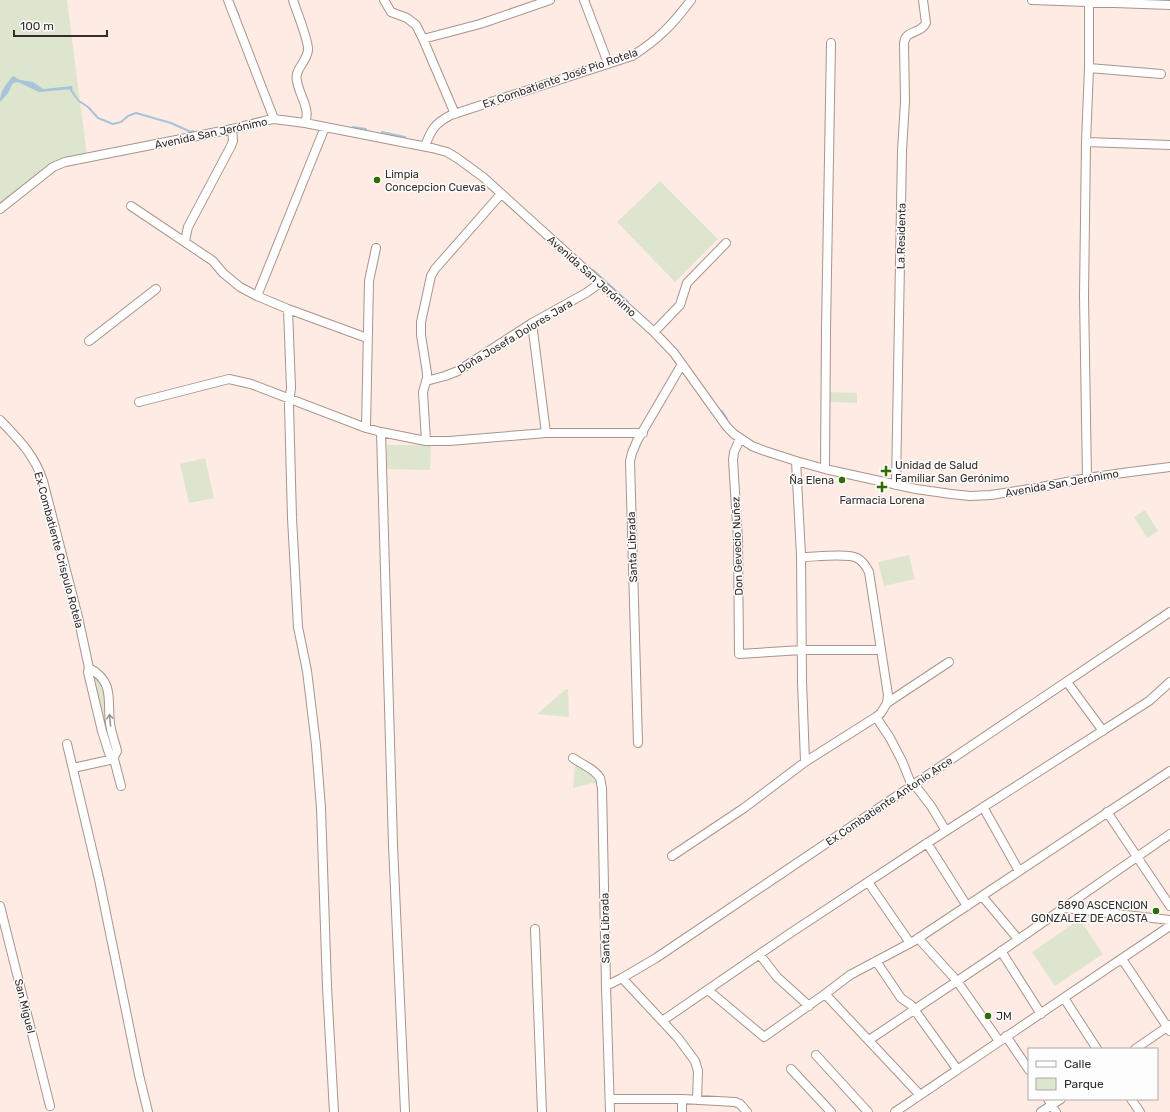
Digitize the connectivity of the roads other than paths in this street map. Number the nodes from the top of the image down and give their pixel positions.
1 (228, 0) edge
2 (293, 0) edge
3 (384, 0) edge
4 (550, 0) edge
5 (584, 0) edge
6 (691, 0) edge
7 (924, 0) edge
8 (1032, 0) edge
9 (1089, 1) edge
10 (1170, 5) edge
11 (424, 38) junction
12 (831, 43) dead end
13 (608, 63) junction
14 (1089, 68) junction
15 (1161, 74) dead end
16 (455, 114) junction
17 (274, 119) junction
18 (305, 123) junction
19 (325, 127) junction
20 (232, 129) junction
21 (1086, 142) junction
22 (1170, 145) edge
23 (425, 146) junction
24 (501, 194) junction
25 (132, 206) dead end
26 (0, 209) edge
27 (185, 241) junction
28 (726, 243) dead end
29 (376, 248) dead end
30 (600, 283) junction
31 (156, 289) dead end
32 (257, 296) junction
33 (288, 309) junction
34 (532, 323) junction
35 (654, 332) junction
36 (367, 338) junction
37 (90, 341) dead end
38 (682, 364) junction
39 (426, 381) junction
40 (290, 399) junction
41 (139, 402) dead end
42 (0, 420) edge
43 (366, 428) junction
44 (381, 432) junction
45 (546, 433) junction
46 (643, 433) junction
47 (740, 439) junction
48 (426, 441) junction
49 (796, 462) junction
50 (1170, 467) edge
51 (825, 469) junction
52 (1087, 478) junction
53 (896, 485) junction
54 (801, 557) junction
55 (1170, 612) edge
56 (802, 650) junction
57 (881, 650) junction
58 (949, 662) dead end
59 (89, 668) junction
60 (1067, 682) junction
61 (1170, 682) edge
62 (887, 703) junction
63 (876, 717) junction
64 (1103, 731) junction
65 (638, 743) dead end
66 (67, 744) dead end
67 (114, 758) junction
68 (573, 758) dead end
69 (805, 762) junction
70 (73, 768) junction
71 (1169, 773) edge
72 (913, 785) junction
73 (121, 786) dead end
74 (983, 807) junction
75 (1107, 812) junction
76 (946, 831) junction
77 (1170, 834) edge
78 (927, 843) junction
79 (672, 856) dead end
80 (1137, 857) junction
81 (1019, 871) junction
82 (868, 882) junction
83 (982, 896) junction
84 (0, 906) edge
85 (967, 906) junction
86 (1170, 906) edge
87 (1064, 908) junction
88 (1170, 920) edge
89 (1170, 926) edge
90 (535, 929) dead end
91 (918, 938) junction
92 (1018, 940) junction
93 (910, 943) junction
94 (1001, 951) junction
95 (760, 955) junction
96 (1122, 959) junction
97 (876, 962) junction
98 (622, 978) junction
99 (957, 981) junction
100 (606, 986) junction
101 (708, 990) junction
102 (826, 994) junction
103 (1064, 998) junction
104 (809, 1006) junction
105 (914, 1010) junction
106 (1041, 1014) junction
107 (662, 1021) junction
108 (1169, 1027) edge
109 (1006, 1036) junction
110 (869, 1040) junction
111 (999, 1042) junction
112 (1096, 1048) edge
113 (1137, 1048) edge
114 (816, 1055) dead end
115 (791, 1069) dead end
116 (957, 1069) junction
117 (1028, 1069) edge
118 (920, 1095) junction
119 (610, 1099) junction
120 (682, 1100) junction
121 (697, 1100) junction
122 (1132, 1100) edge
123 (1052, 1105) edge
124 (50, 1106) dead end
125 (148, 1112) edge
126 (334, 1112) edge
127 (405, 1112) edge
128 (542, 1112) edge
129 (610, 1112) edge
130 (682, 1112) edge
131 (747, 1112) edge
132 (831, 1112) edge
133 (868, 1112) edge
134 (895, 1112) edge
135 (1041, 1112) edge
136 (1140, 1112) edge

1 - 17 street
2 - 18 street
3 - 11 street
4 - 11 street
5 - 13 street
6 - 13 street, Ex Combatiente José Pio Rotela
7 - 53 street, La Residenta
8 - 9 street
9 - 10 street
9 - 14 street
11 - 16 street
12 - 51 street
13 - 16 street, Ex Combatiente José Pio Rotela
14 - 15 street
14 - 21 street
16 - 23 street, Ex Combatiente José Pio Rotela
17 - 18 street, Avenida San Jerónimo
17 - 20 street, Avenida San Jerónimo
18 - 19 street, Avenida San Jerónimo
19 - 23 street, Avenida San Jerónimo
19 - 32 street
20 - 26 street, Avenida San Jerónimo
20 - 27 street
21 - 22 street
21 - 52 street
23 - 24 street, Avenida San Jerónimo
24 - 30 street, Avenida San Jerónimo
24 - 39 street
25 - 27 street
27 - 32 street
28 - 35 street
29 - 36 street
30 - 34 street, Doña Josefa Dolores Jara
30 - 35 street, Avenida San Jerónimo
31 - 37 street
32 - 33 street
33 - 36 street
33 - 40 street
34 - 39 street, Doña Josefa Dolores Jara
34 - 45 street
35 - 38 street, Avenida San Jerónimo
36 - 43 street
38 - 46 street, Santa Librada
38 - 47 street, Avenida San Jerónimo
39 - 48 street
40 - 41 street
40 - 43 street
40 - 126 street
42 - 59 street, Ex Combatiente Crispulo Rotela
43 - 44 street
44 - 48 street
44 - 127 street
45 - 46 street
45 - 48 street
46 - 65 street, Santa Librada
47 - 49 street, Avenida San Jerónimo
47 - 56 street, Don Gevecio Nuñez
49 - 51 street, Avenida San Jerónimo
49 - 54 street
50 - 52 street, Avenida San Jerónimo
51 - 53 street, Avenida San Jerónimo
52 - 53 street, Avenida San Jerónimo
54 - 56 street
54 - 57 street
55 - 60 street, Ex Combatiente Antonio Arce
56 - 57 street
56 - 69 street
57 - 62 street
58 - 62 street
59 - 67 street, Ex Combatiente Crispulo Rotela
67 -> 59 street, Ex Combatiente Crispulo Rotela
60 - 64 street
60 - 72 street, Ex Combatiente Antonio Arce
61 - 64 street
62 - 63 street
63 - 69 street
63 - 72 street
64 - 74 street
66 - 70 street
67 - 70 street
67 - 73 street, Ex Combatiente Crispulo Rotela
68 - 100 street, Santa Librada
69 - 79 street
70 - 125 street
71 - 75 street
72 - 76 street
72 - 98 street, Ex Combatiente Antonio Arce
74 - 76 street
74 - 81 street
75 - 80 street
75 - 81 street
76 - 78 street
77 - 80 street
78 - 82 street
78 - 85 street
80 - 86 street
80 - 87 street
81 - 83 street
82 - 93 street
82 - 95 street
83 - 85 street
83 - 92 street
84 - 124 street, San Miguel
85 - 91 street
87 - 88 street
87 - 92 street
89 - 96 street
90 - 128 street
91 - 93 street
91 - 99 street
92 - 94 street
93 - 97 street
94 - 99 street
94 - 106 street
95 - 101 street
95 - 104 street
96 - 103 street
96 - 108 street
97 - 102 street
97 - 105 street
98 - 100 street, Ex Combatiente Antonio Arce
98 - 107 street
99 - 105 street
99 - 111 street
100 - 119 street, Santa Librada
101 - 104 street
101 - 107 street
102 - 104 street
102 - 110 street
103 - 106 street
103 - 112 street
105 - 110 street
105 - 116 street
106 - 109 street
107 - 121 street
108 - 113 street
109 - 111 street
109 - 117 street
110 - 118 street
111 - 116 street
114 - 133 street
115 - 132 street
116 - 118 street
118 - 134 street
119 - 120 street
119 - 129 street, Santa Librada
120 - 121 street
120 - 130 street
121 - 131 street
122 - 136 street
123 - 135 street

